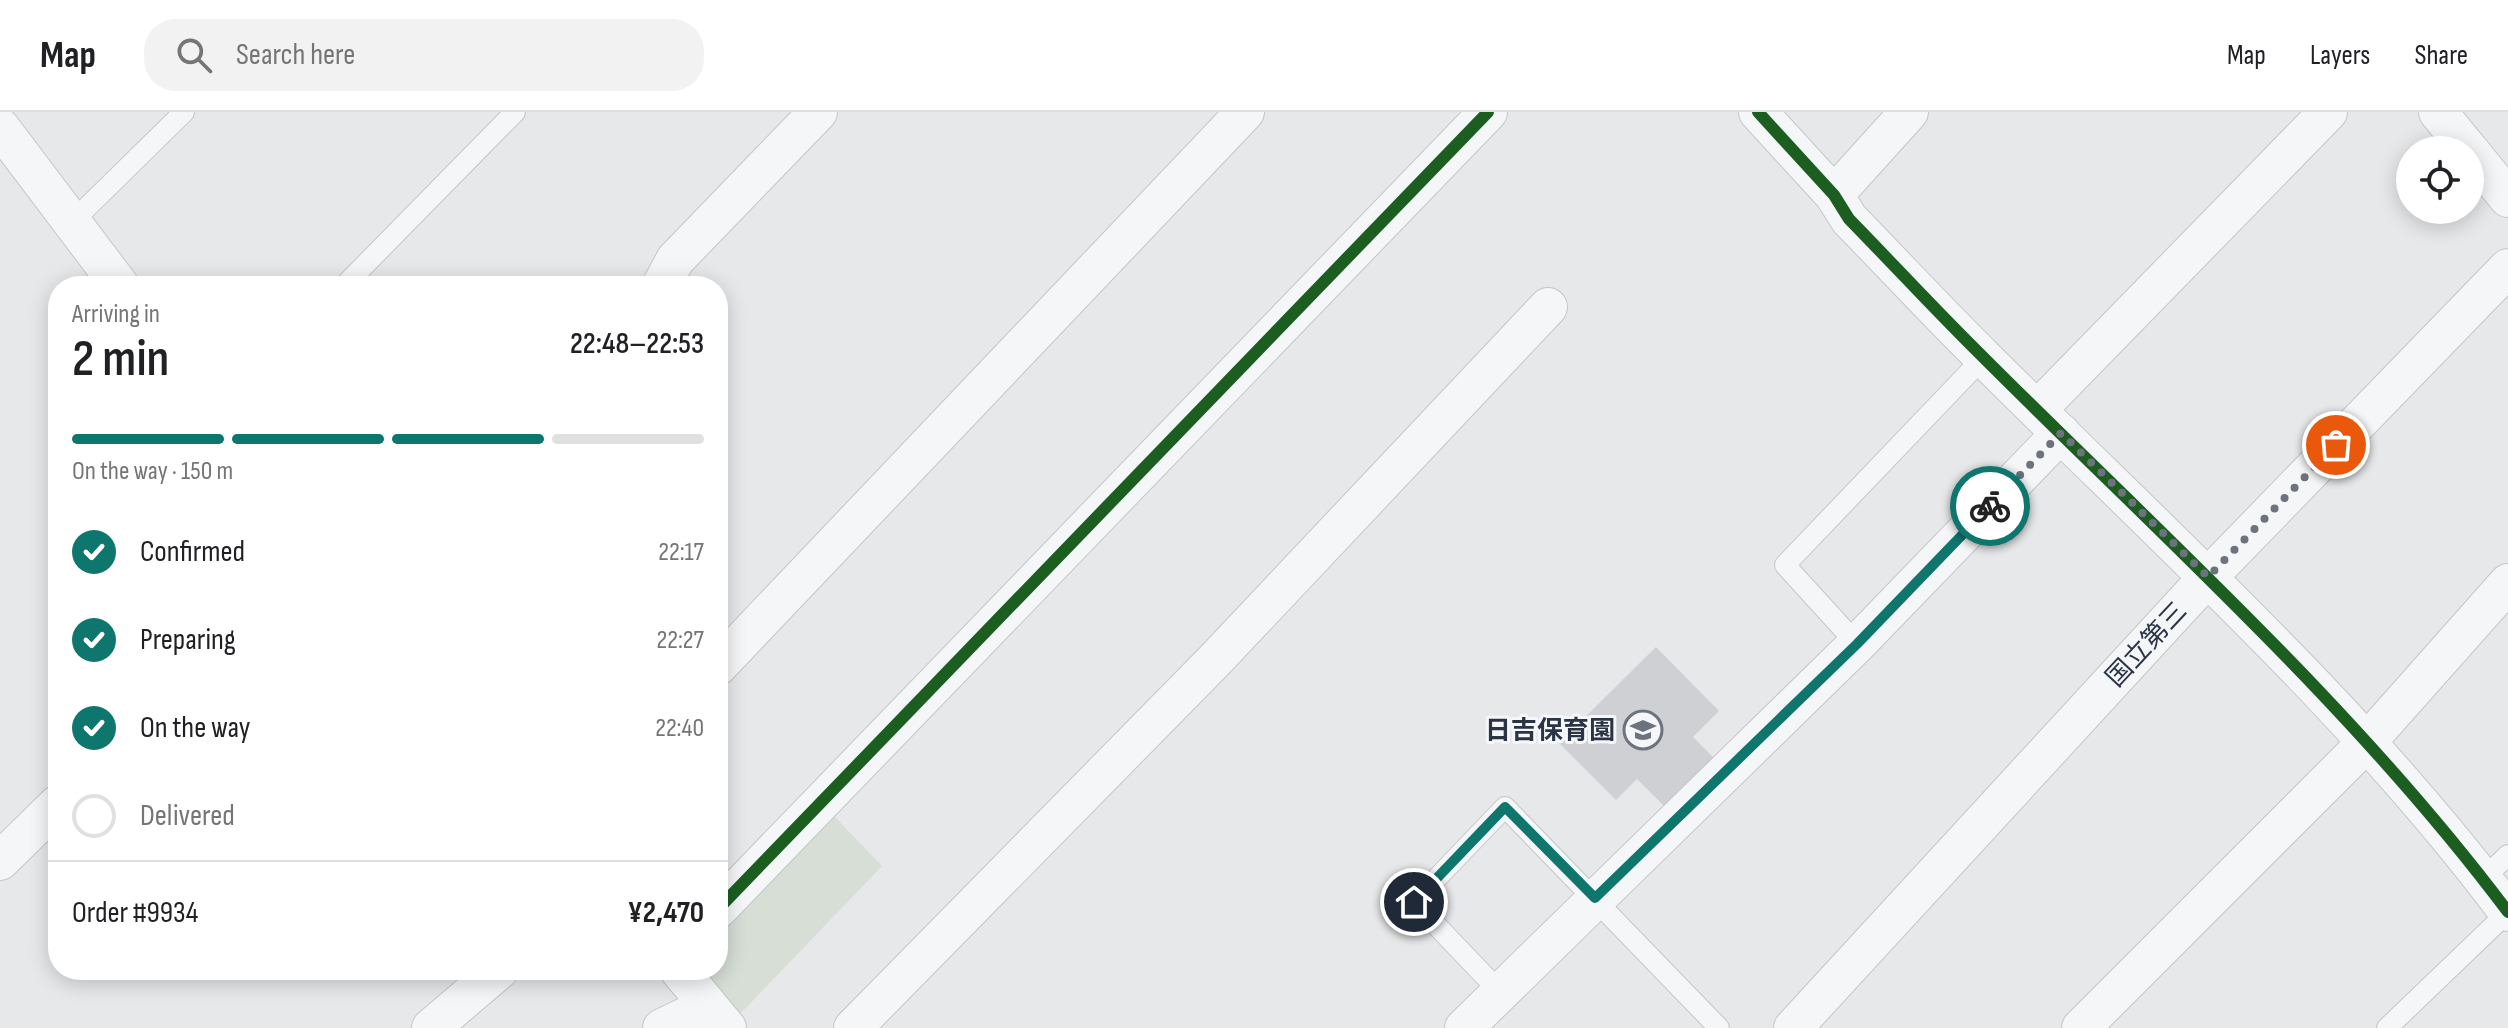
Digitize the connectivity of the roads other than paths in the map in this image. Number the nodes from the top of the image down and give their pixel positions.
1 (184, 112) edge
2 (515, 112) edge
3 (818, 112) edge
4 (1245, 112) edge
5 (1488, 112) edge
6 (1758, 112) edge
7 (1909, 112) edge
8 (2328, 112) edge
9 (2438, 112) edge
10 (0, 127) edge
11 (2458, 136) edge
12 (2484, 168) edge
13 (1834, 195) junction
14 (2508, 198) edge
15 (72, 222) junction
16 (2508, 268) edge
17 (112, 276) edge
18 (354, 276) edge
19 (666, 276) edge
20 (1548, 307) dead end
21 (1983, 358) junction
22 (2049, 421) junction
23 (2208, 577) junction
24 (2508, 583) edge
25 (1857, 644) junction
26 (728, 655) edge
27 (2367, 742) junction
28 (48, 814) edge
29 (0, 861) edge
30 (2496, 867) edge
31 (1595, 898) junction
32 (728, 899) edge
33 (2508, 912) edge
34 (487, 980) edge
35 (687, 980) edge
36 (1500, 992) junction
37 (717, 1017) edge
38 (431, 1028) edge
39 (662, 1028) edge
40 (853, 1028) edge
41 (1464, 1028) edge
42 (1719, 1028) edge
43 (1793, 1028) edge
44 (2081, 1028) edge
45 (2387, 1028) edge

1 - 15 lane
2 - 18 lane
3 - 19 street
4 - 26 street
5 - 32 street
6 - 13 street
7 - 13 street
8 - 22 street
9 - 11 street
10 - 15 street
12 - 14 street
13 - 21 street
15 - 17 street
16 - 23 street, 国立第三
20 - 40 street
21 - 22 street
21 - 25 lane
22 - 23 street
22 - 25 street
23 - 27 street
23 - 43 street, 国立第三
24 - 27 street
25 - 31 street
27 - 30 street
27 - 44 street
28 - 29 street
30 - 33 street
31 - 36 street
31 - 36 lane
31 - 42 lane
33 - 45 lane
34 - 38 street
35 - 37 street
36 - 41 street
37 - 39 street

